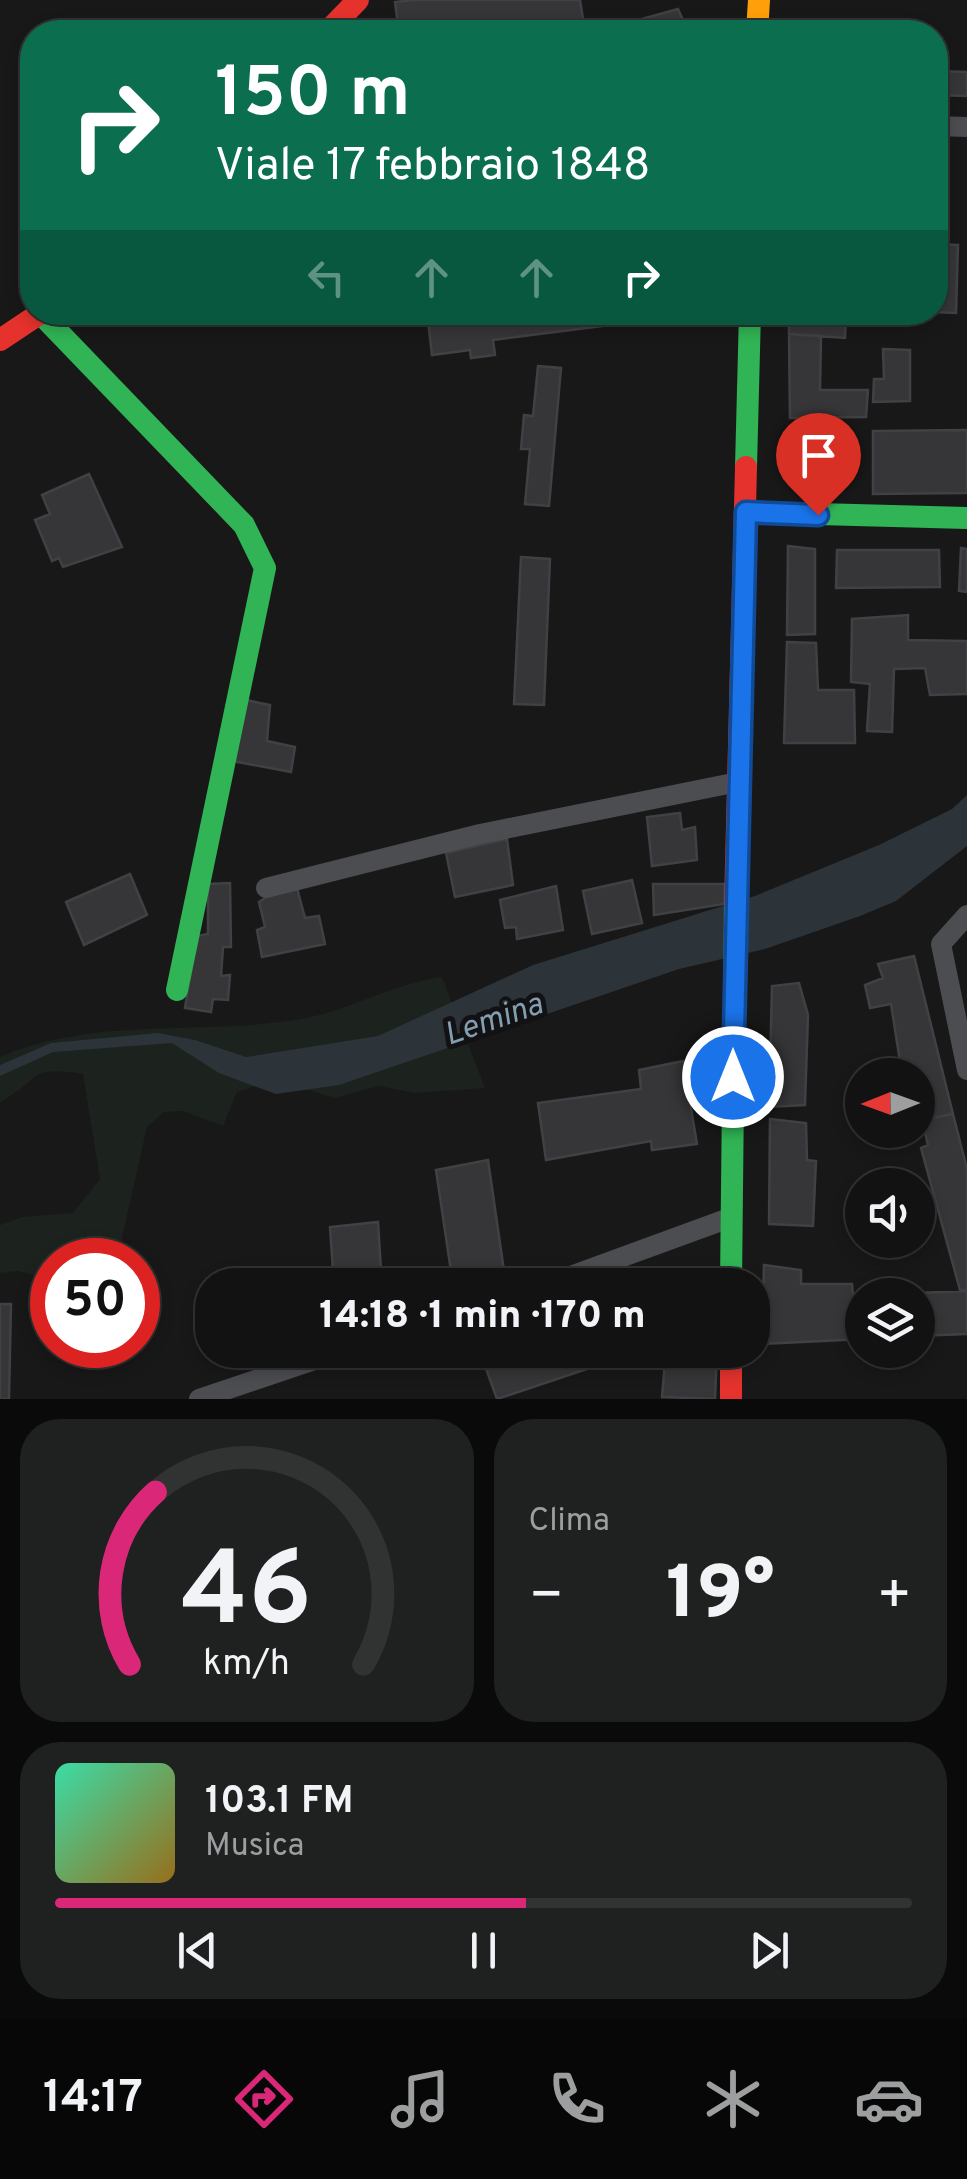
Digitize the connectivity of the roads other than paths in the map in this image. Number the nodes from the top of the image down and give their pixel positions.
1 (358, 0) edge
2 (338, 20) edge
3 (23, 325) edge
4 (52, 325) edge
5 (750, 325) edge
6 (0, 340) edge
7 (746, 512) junction
8 (967, 518) edge
9 (738, 782) junction
10 (266, 888) dead end
11 (967, 915) edge
12 (178, 990) dead end
13 (967, 1070) edge
14 (732, 1217) junction
15 (592, 1268) edge
16 (732, 1268) edge
17 (290, 1368) edge
18 (731, 1368) edge
19 (198, 1399) edge
20 (731, 1399) edge

1 - 2 street
3 - 6 street
4 - 12 street
5 - 7 street
7 - 8 street
7 - 9 street
9 - 10 street
9 - 14 street
11 - 13 street
14 - 15 street
14 - 16 street
17 - 19 street
18 - 20 street

